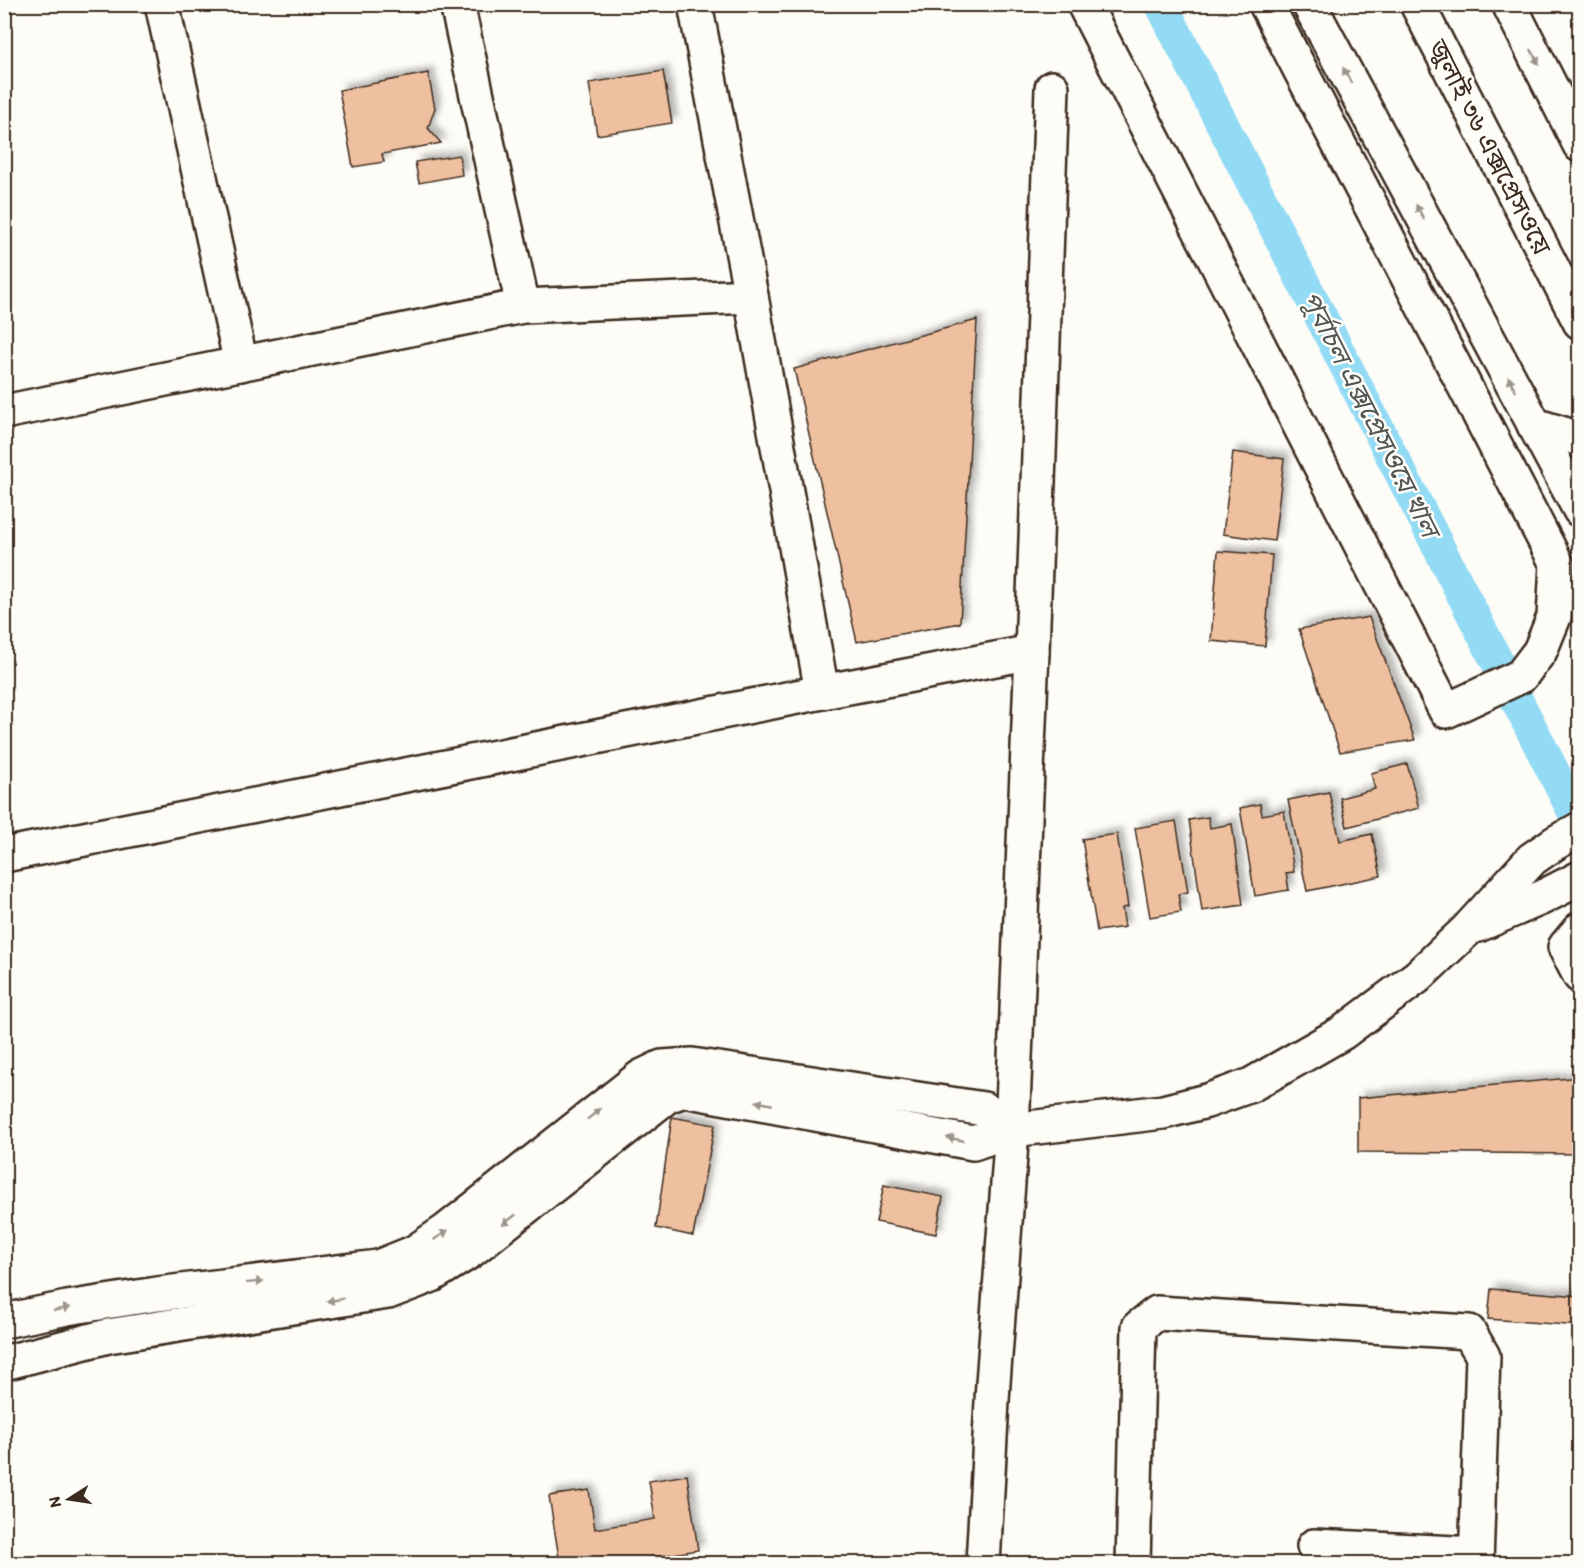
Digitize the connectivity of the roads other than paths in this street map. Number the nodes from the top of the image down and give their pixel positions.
1 (162, 4) edge
2 (457, 4) edge
3 (695, 4) edge
4 (1084, 4) edge
5 (1266, 4) edge
6 (1309, 4) edge
7 (1417, 4) edge
8 (1509, 4) edge
9 (1052, 88) dead end
10 (1580, 145) edge
11 (751, 296) junction
12 (523, 306) junction
13 (1580, 322) edge
14 (241, 364) junction
15 (4, 412) edge
16 (1534, 425) junction
17 (1580, 439) edge
18 (1580, 510) edge
19 (1032, 652) junction
20 (822, 692) junction
21 (1580, 829) edge
22 (4, 855) edge
23 (1580, 878) edge
24 (1467, 930) junction
25 (1572, 938) edge
26 (1580, 976) edge
27 (1012, 1130) junction
28 (529, 1186) junction
29 (4, 1321) edge
30 (4, 1363) edge
31 (1314, 1546) dead end
32 (1476, 1559) edge
33 (983, 1563) edge
34 (1133, 1563) edge

1 - 14 main road
2 - 12 main road
3 - 11 main road
4 - 5 main road
16 -> 6 main road
7 - 13 main road, জুলাই ৩৬ এক্সপ্রেসওয়ে
8 -> 10 main road
9 - 19 main road
11 - 12 main road
11 - 20 main road
12 - 14 main road
14 - 15 main road
16 - 17 main road
16 - 18 main road
19 - 20 main road
19 - 27 main road
20 - 22 main road
21 - 24 main road
23 - 24 main road
24 - 27 main road
25 - 26 main road
27 - 28 main road
27 - 33 main road
29 -> 28 main road
28 -> 30 main road
31 - 32 main road
32 - 34 main road

